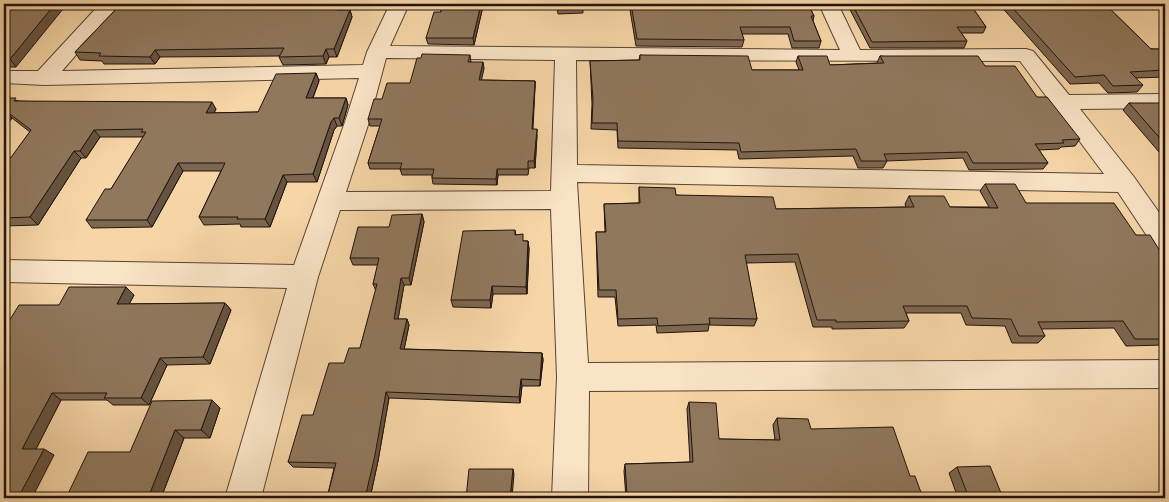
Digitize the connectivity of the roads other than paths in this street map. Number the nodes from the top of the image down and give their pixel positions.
1 (110, 4) edge
2 (399, 4) edge
3 (829, 4) edge
4 (566, 53) junction
5 (853, 56) junction
6 (375, 61) junction
7 (4, 77) edge
8 (44, 78) junction
9 (1165, 101) edge
10 (1062, 102) junction
11 (1125, 183) junction
12 (564, 187) junction
13 (330, 201) junction
14 (1165, 241) edge
15 (4, 271) edge
16 (304, 277) junction
17 (1165, 374) edge
18 (573, 377) junction
19 (242, 498) edge
20 (570, 498) edge

1 - 8 street
2 - 6 street
3 - 5 street
4 - 5 street
4 - 6 street
4 - 12 street
5 - 10 street
6 - 8 street
6 - 13 street
7 - 8 street
9 - 10 street
10 - 11 street
11 - 12 street
11 - 14 street
12 - 13 street
12 - 18 street
13 - 16 street
15 - 16 street
16 - 19 street
17 - 18 street
18 - 20 street

